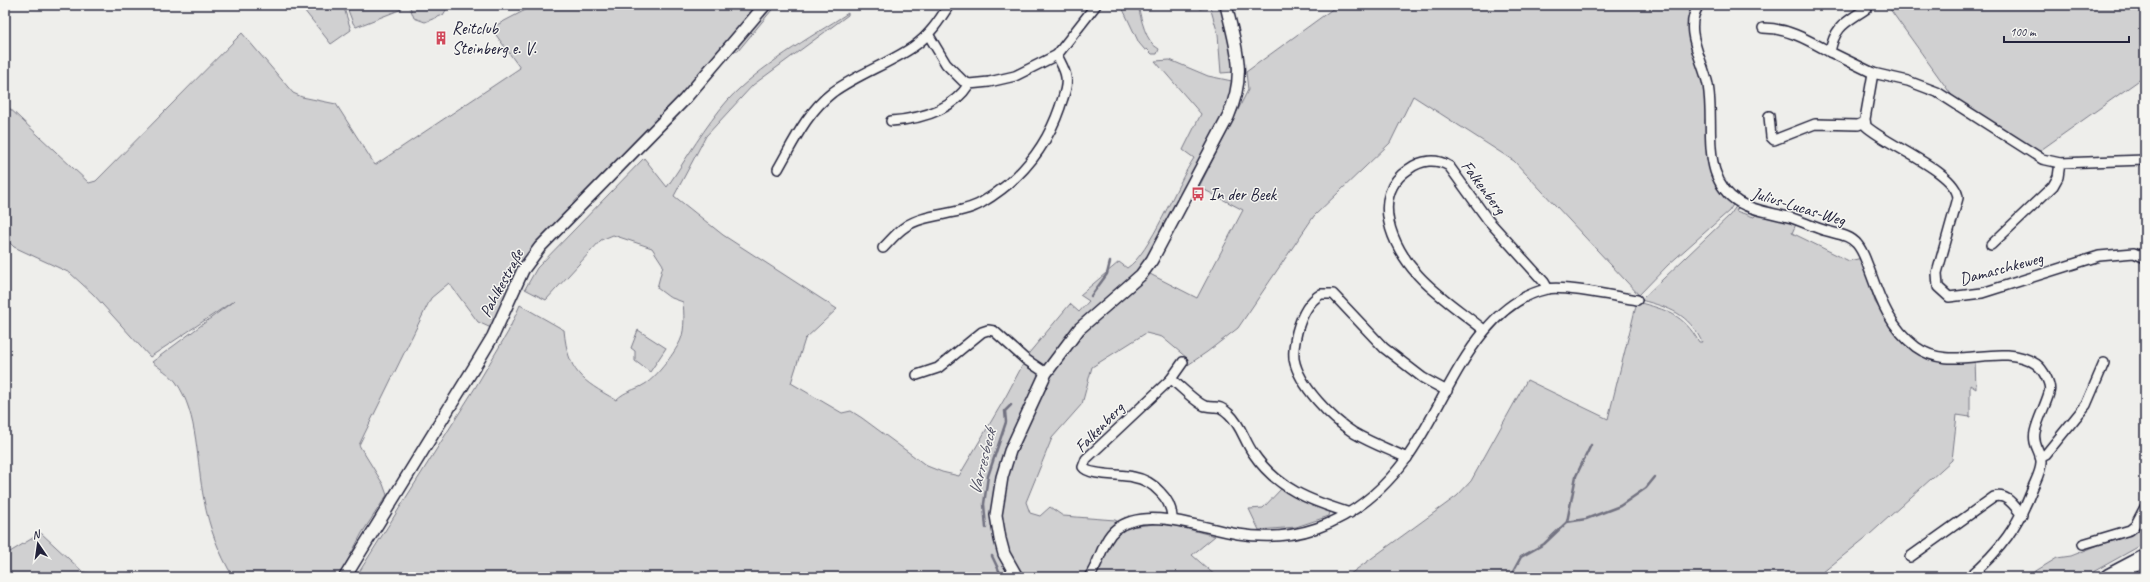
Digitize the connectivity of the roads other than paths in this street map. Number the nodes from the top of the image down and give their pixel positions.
1 (765, 5) edge
2 (949, 5) edge
3 (1096, 5) edge
4 (1226, 5) edge
5 (1699, 5) edge
6 (1867, 8) dead end
7 (1762, 28) dead end
8 (928, 34) junction
9 (1830, 52) junction
10 (1057, 55) junction
11 (1873, 73) junction
12 (969, 84) junction
13 (1769, 116) dead end
14 (891, 122) dead end
15 (1865, 122) junction
16 (2145, 160) edge
17 (2060, 163) junction
18 (778, 169) dead end
19 (1991, 245) dead end
20 (883, 248) dead end
21 (2145, 258) edge
22 (1548, 289) junction
23 (1637, 300) dead end
24 (1484, 330) junction
25 (1183, 362) dead end
26 (2104, 364) dead end
27 (1046, 373) junction
28 (917, 374) dead end
29 (1171, 379) junction
30 (1447, 391) junction
31 (2040, 457) junction
32 (1407, 458) junction
33 (2145, 507) edge
34 (1350, 513) junction
35 (2022, 515) junction
36 (1172, 519) junction
37 (2083, 544) dead end
38 (1910, 557) dead end
39 (2145, 558) edge
40 (344, 577) edge
41 (1017, 577) edge
42 (1089, 577) edge
43 (1969, 577) edge
44 (2109, 577) edge

1 - 40 street, Pahlkestraße
2 - 8 street
3 - 10 street
4 - 27 street
5 - 31 street, Julius-Lucas-Weg
6 - 9 street
7 - 9 street
8 - 12 street
8 - 18 street
9 - 11 street
10 - 12 street
10 - 20 street
11 - 15 street
11 - 17 street
12 - 14 street
13 - 15 street
15 - 21 street, Damaschkeweg
16 - 17 street
17 - 19 street, Damaschkeweg
22 - 23 street
22 - 24 street
22 - 24 street, Falkenberg
24 - 30 street
25 - 29 street, Falkenberg
26 - 31 street
27 - 28 street
27 - 41 street
29 - 34 street
29 - 36 street, Falkenberg
30 - 32 street
30 - 32 street
31 - 35 street, Julius-Lucas-Weg
32 - 34 street
33 - 37 street
34 - 36 street
35 - 38 street
35 - 43 street, Julius-Lucas-Weg
36 - 42 street
39 - 44 highway

